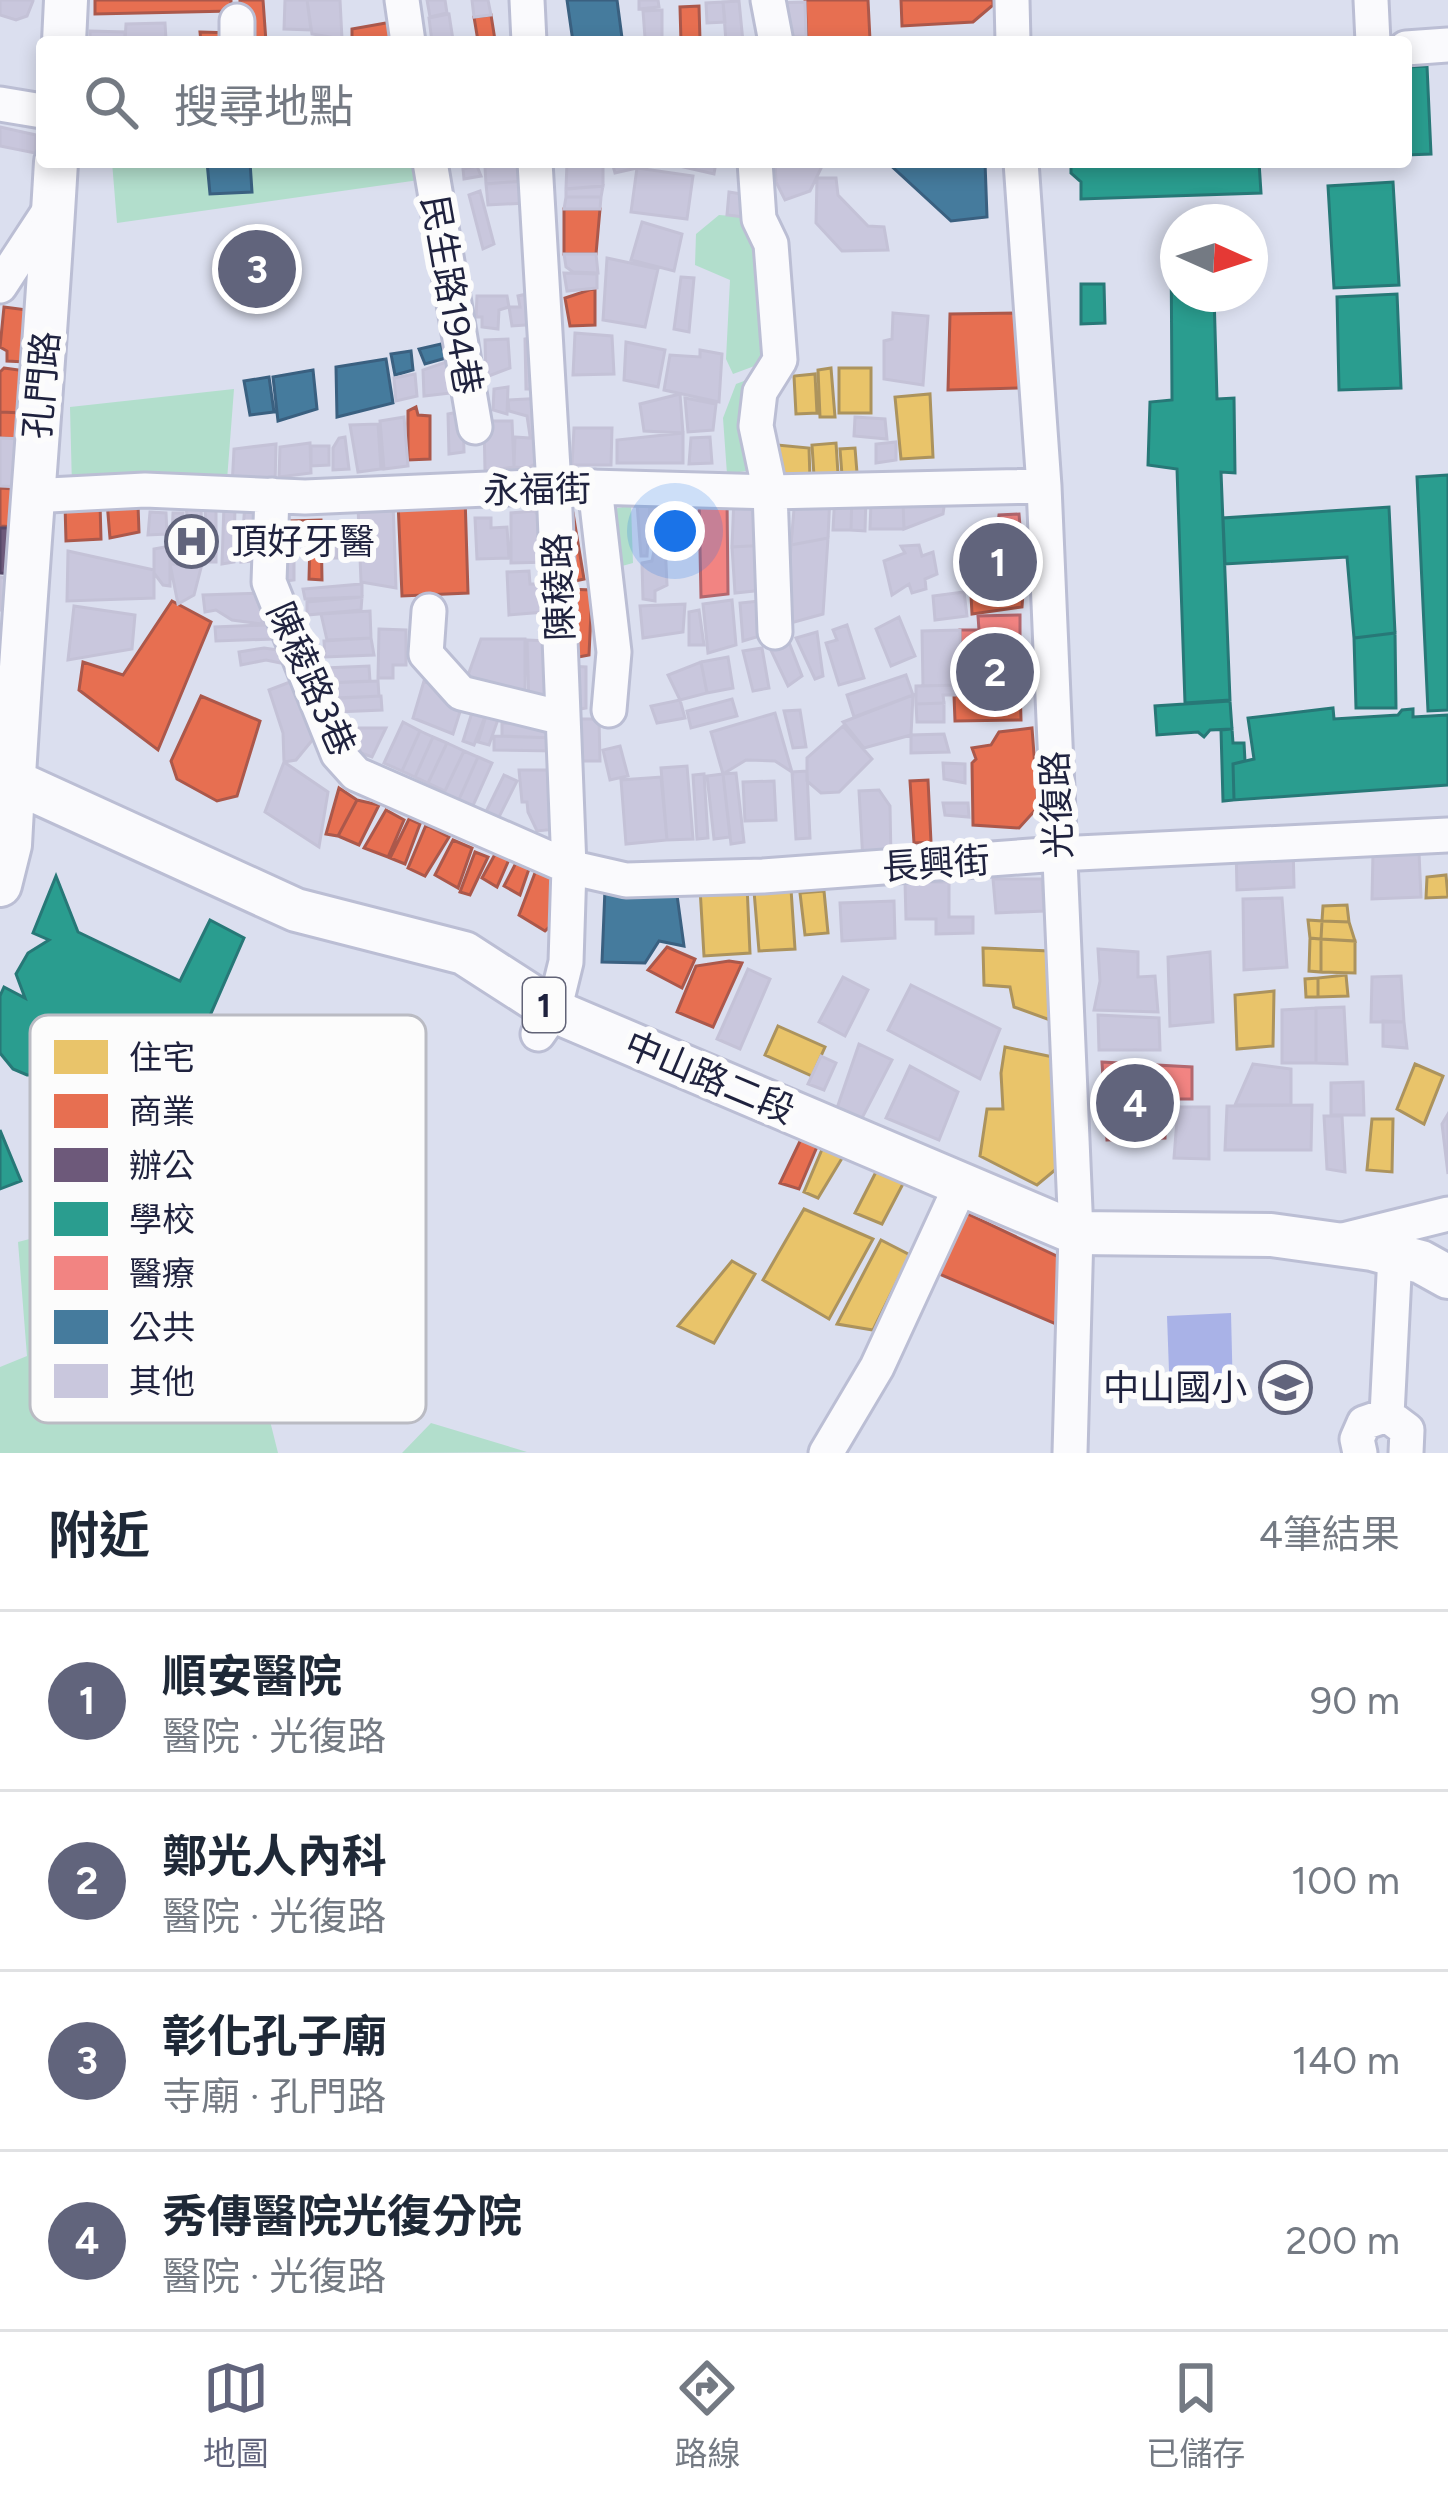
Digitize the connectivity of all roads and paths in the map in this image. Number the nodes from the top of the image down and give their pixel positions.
1 (66, 0) edge
2 (402, 0) edge
3 (527, 0) edge
4 (768, 0) edge
5 (1012, 0) edge
6 (1371, 0) edge
7 (64, 36) edge
8 (407, 36) edge
9 (529, 36) edge
10 (775, 36) edge
11 (1013, 36) edge
12 (1373, 36) edge
13 (1448, 46) edge
14 (1412, 48) edge
15 (0, 104) edge
16 (36, 110) edge
17 (56, 168) edge
18 (431, 168) edge
19 (535, 168) edge
20 (755, 168) edge
21 (1021, 168) edge
22 (53, 205) junction
23 (0, 286) edge
24 (476, 427) dead end
25 (554, 486) junction
26 (1044, 486) junction
27 (596, 487) junction
28 (770, 492) junction
29 (272, 495) junction
30 (30, 496) junction
31 (429, 611) dead end
32 (775, 632) dead end
33 (609, 710) dead end
34 (563, 718) junction
35 (7, 778) edge
36 (1448, 835) edge
37 (1058, 854) junction
38 (569, 866) junction
39 (0, 885) edge
40 (546, 1023) junction
41 (960, 1187) junction
42 (1448, 1214) edge
43 (1076, 1233) junction
44 (1329, 1244) junction
45 (1395, 1255) junction
46 (1448, 1276) edge
47 (1387, 1414) junction
48 (826, 1453) edge
49 (1070, 1453) edge
50 (1360, 1453) edge
51 (1406, 1453) edge

1 - 7 main road
2 - 8 street
3 - 9 street
4 - 10 street
5 - 11 street
6 - 12 street
13 - 14 street
15 - 16 street
17 - 22 main road, 孔門路
18 - 24 street, 民生路194巷
19 - 25 street, 陳稜路
20 - 28 street
21 - 26 street, 光復路
22 - 23 street
22 - 30 main road, 孔門路
25 - 27 street, 永福街
25 - 29 street, 永福街
25 - 34 street, 陳稜路
26 - 28 street, 永福街
26 - 37 street, 光復路
27 - 28 street, 永福街
27 - 33 street
28 - 32 street
29 - 30 street, 永福街
29 - 38 street, 陳稜路3巷
30 - 35 main road, 孔門路
31 - 34 street
34 - 38 street, 陳稜路
35 - 39 main road, 孔門路
35 - 40 main road, 中山路二段 / 1
36 - 37 street, 長興街
37 - 38 street, 長興街
37 - 43 street, 光復路
38 - 40 street, 陳稜路
40 - 41 main road, 中山路二段 / 1
41 - 43 main road, 中山路二段 / 1
41 - 48 street
42 - 44 street
43 - 44 main road, 中山路二段 / 1
43 - 49 street, 光復路
44 - 45 main road, 中山路二段 / 1
45 - 46 main road, 中山路二段 / 1
45 - 47 street
47 - 50 street
47 - 51 street

